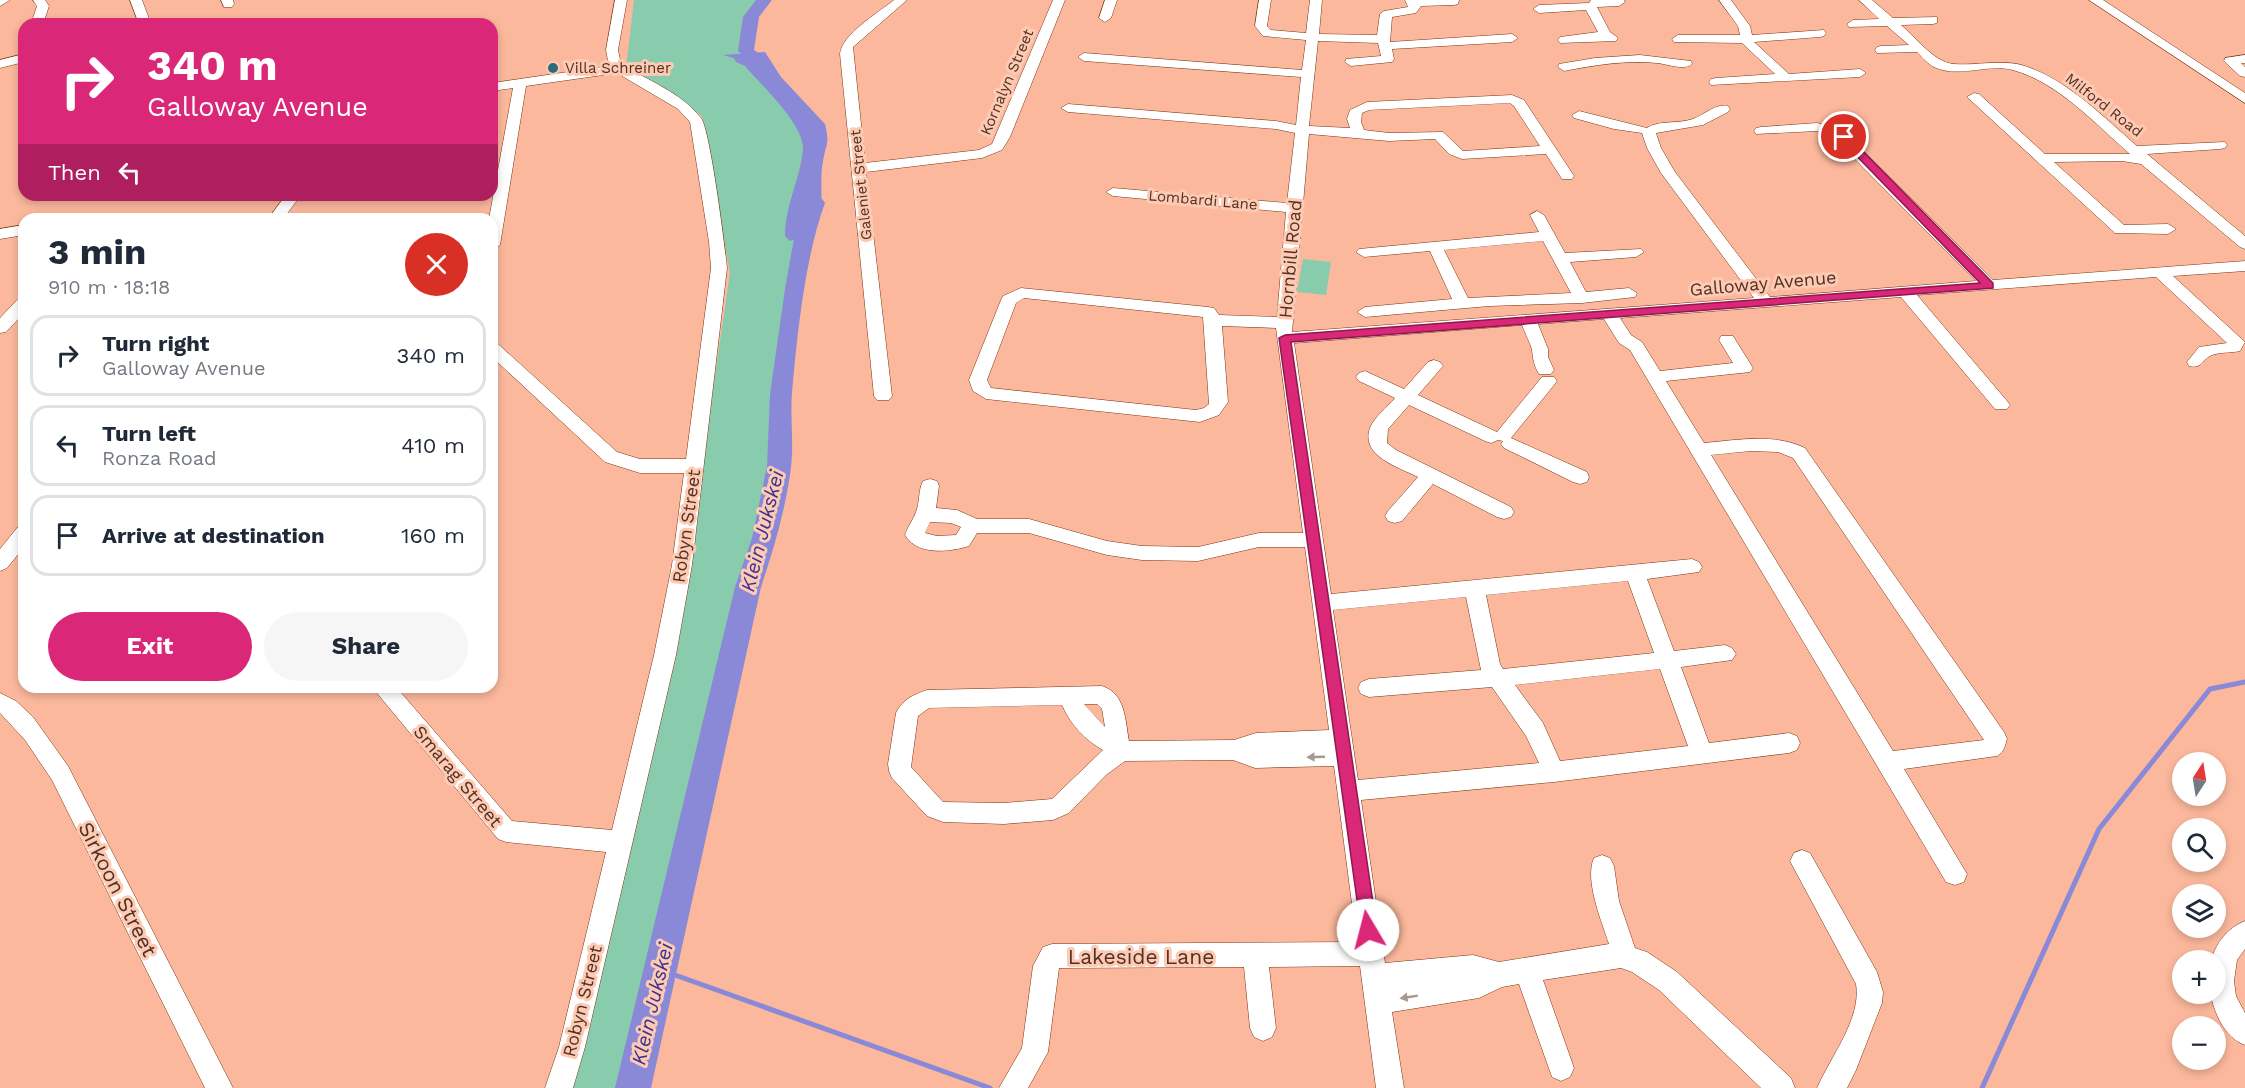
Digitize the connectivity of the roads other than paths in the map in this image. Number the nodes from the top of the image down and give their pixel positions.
1 (39, 0) edge
2 (136, 0) edge
3 (621, 0) edge
4 (901, 0) edge
5 (1059, 0) edge
6 (1111, 0) edge
7 (1265, 0) edge
8 (1316, 0) edge
9 (1725, 0) edge
10 (1865, 0) edge
11 (2095, 0) edge
12 (2103, 0) edge
13 (1454, 1) edge
14 (1413, 2) edge
15 (1619, 2) edge
16 (1590, 4) edge
17 (1539, 9) dead end
18 (39, 18) edge
19 (143, 18) edge
20 (1105, 18) dead end
21 (1934, 20) dead end
22 (1891, 22) junction
23 (1853, 24) dead end
24 (1820, 33) dead end
25 (1313, 35) junction
26 (1627, 35) dead end
27 (1606, 37) junction
28 (1512, 38) dead end
29 (1678, 39) dead end
30 (1747, 39) junction
31 (1564, 40) dead end
32 (1383, 43) junction
33 (1920, 48) junction
34 (1881, 50) dead end
35 (1084, 57) dead end
36 (1613, 58) junction
37 (2245, 58) edge
38 (18, 60) edge
39 (1351, 62) dead end
40 (0, 64) edge
41 (1686, 64) dead end
42 (1564, 67) dead end
43 (617, 69) junction
44 (1860, 73) dead end
45 (2245, 73) edge
46 (1309, 74) junction
47 (1785, 77) junction
48 (1716, 82) dead end
49 (520, 83) junction
50 (498, 86) edge
51 (1974, 97) dead end
52 (2245, 97) edge
53 (1068, 108) dead end
54 (1723, 109) dead end
55 (1579, 115) dead end
56 (1298, 127) junction
57 (1357, 130) junction
58 (1648, 130) junction
59 (1761, 131) dead end
60 (2220, 145) dead end
61 (1548, 150) junction
62 (2141, 155) junction
63 (2041, 158) junction
64 (860, 168) junction
65 (1567, 176) dead end
66 (1113, 192) dead end
67 (289, 201) edge
68 (1294, 208) junction
69 (280, 213) edge
70 (498, 213) edge
71 (1537, 214) dead end
72 (2168, 229) dead end
73 (18, 231) edge
74 (0, 234) edge
75 (1548, 236) junction
76 (2245, 244) edge
77 (1435, 246) junction
78 (1364, 252) dead end
79 (1636, 252) dead end
80 (1560, 258) junction
81 (2245, 266) edge
82 (2159, 272) junction
83 (1989, 285) junction
84 (1905, 291) junction
85 (1629, 293) dead end
86 (1582, 298) junction
87 (1489, 301) junction
88 (1462, 303) junction
89 (1766, 303) junction
90 (18, 309) edge
91 (1365, 312) dead end
92 (1617, 315) junction
93 (1213, 320) junction
94 (1514, 322) junction
95 (0, 328) edge
96 (1284, 331) junction
97 (1727, 340) dead end
98 (498, 353) edge
99 (2195, 362) dead end
100 (1434, 366) dead end
101 (1365, 377) dead end
102 (1654, 377) junction
103 (883, 396) dead end
104 (1408, 397) junction
105 (2001, 405) dead end
106 (1502, 439) junction
107 (1698, 450) junction
108 (695, 466) junction
109 (1430, 475) junction
110 (1580, 477) dead end
111 (930, 486) dead end
112 (1504, 512) dead end
113 (925, 515) junction
114 (1395, 516) dead end
115 (972, 526) junction
116 (18, 540) edge
117 (1312, 540) junction
118 (0, 563) edge
119 (1692, 567) dead end
120 (1635, 573) junction
121 (1474, 588) junction
122 (1322, 603) junction
123 (1725, 654) dead end
124 (1668, 661) junction
125 (1497, 678) junction
126 (1369, 688) dead end
127 (388, 693) edge
128 (1071, 696) junction
129 (0, 702) edge
130 (1789, 743) dead end
131 (1342, 748) junction
132 (1120, 749) junction
133 (1702, 754) junction
134 (1887, 761) junction
135 (1554, 772) junction
136 (1349, 791) junction
137 (620, 842) junction
138 (1802, 861) dead end
139 (1602, 866) dead end
140 (1955, 874) dead end
141 (2245, 933) edge
142 (1256, 956) junction
143 (1626, 957) junction
144 (1527, 970) junction
145 (1375, 977) junction
146 (1263, 1028) dead end
147 (2245, 1032) edge
148 (1561, 1068) dead end
149 (1020, 1077) edge
150 (219, 1088) edge
151 (559, 1088) edge
152 (1390, 1088) edge
153 (1781, 1088) edge
154 (1831, 1088) edge

1 - 18 street
2 - 19 street
3 - 43 street
4 - 64 street, Galeniet Street
5 - 64 street, Kornalyn Street
6 - 20 street
7 - 25 street
8 - 25 street, Hornbill Road
9 - 30 street
10 - 22 street, Milford Road
11 - 52 street
12 - 52 street
13 - 14 street
14 - 32 street
15 - 16 street
16 - 17 street
16 - 27 street
21 - 22 street
22 - 23 street
22 - 33 street, Milford Road
24 - 30 street
25 - 32 street
25 - 46 street, Hornbill Road
26 - 27 street
27 - 31 street
27 - 36 street
28 - 32 street
29 - 30 street
30 - 47 street
32 - 39 street
33 - 34 street
33 - 62 street, Milford Road
35 - 46 street
36 - 41 street
36 - 42 street
37 - 45 street
38 - 40 street
43 - 49 street
43 - 108 street, Robyn Street
44 - 47 street
46 - 56 street, Hornbill Road
47 - 48 street
49 - 50 street
49 - 70 street
51 - 63 street
53 - 56 street
54 - 58 street
55 - 58 street
56 - 57 street
56 - 68 street, Hornbill Road
57 - 61 street
57 - 61 street
58 - 89 street
59 - 83 street
60 - 62 street
61 - 65 street
62 - 63 street
62 - 76 street, Milford Road
63 - 72 street
64 - 103 street, Galeniet Street
66 - 68 street, Lombardi Lane
67 - 69 street
68 - 96 street, Hornbill Road
71 - 75 street
73 - 74 street
75 - 77 street
75 - 80 street
77 - 78 street
77 - 88 street
79 - 80 street
80 - 86 street
81 - 82 street, Galloway Avenue
82 - 83 street, Galloway Avenue
82 - 99 street
83 - 84 street, Galloway Avenue
84 - 89 street, Galloway Avenue
84 - 105 street
85 - 86 street
86 - 87 street
87 - 88 street
87 - 94 street
88 - 91 street
89 - 92 street, Galloway Avenue
90 - 95 street
92 - 94 street, Galloway Avenue
92 - 102 street
93 - 93 street
93 - 96 street, Galloway Avenue
94 - 96 street, Galloway Avenue
94 - 106 street
96 - 117 street, Hornbill Road
97 - 102 street
98 - 108 street
100 - 104 street
101 - 104 street
102 - 107 street
104 - 106 street
104 - 109 street
106 - 110 street
107 - 134 street
107 - 134 street
108 - 137 street, Robyn Street
109 - 112 street
109 - 114 street
111 - 113 street
113 - 115 street
113 - 115 street
115 - 117 street
116 - 118 street
117 - 122 street, Hornbill Road
119 - 120 street
120 - 121 street
120 - 124 street
121 - 122 street
121 - 125 street
122 - 131 street, Hornbill Road
123 - 124 street
124 - 125 street
124 - 133 street
125 - 126 street
125 - 135 street
127 - 137 street, Smarag Street
128 - 132 street
128 - 132 street
128 - 132 street
129 - 150 street, Sirkoon Street
130 - 133 street
131 - 132 street
131 - 136 street, Hornbill Road
133 - 135 street
134 - 140 street
135 - 136 street
136 - 145 street, Hornbill Road
137 - 151 street, Robyn Street
138 - 154 street
139 - 143 street
141 - 147 street
142 - 145 street, Lakeside Lane
142 - 146 street
142 - 149 street, Lakeside Lane
143 - 144 street, Lakeside Lane
143 - 153 street
144 - 145 street, Lakeside Lane
144 - 148 street
145 - 152 street, Hornbill Road

